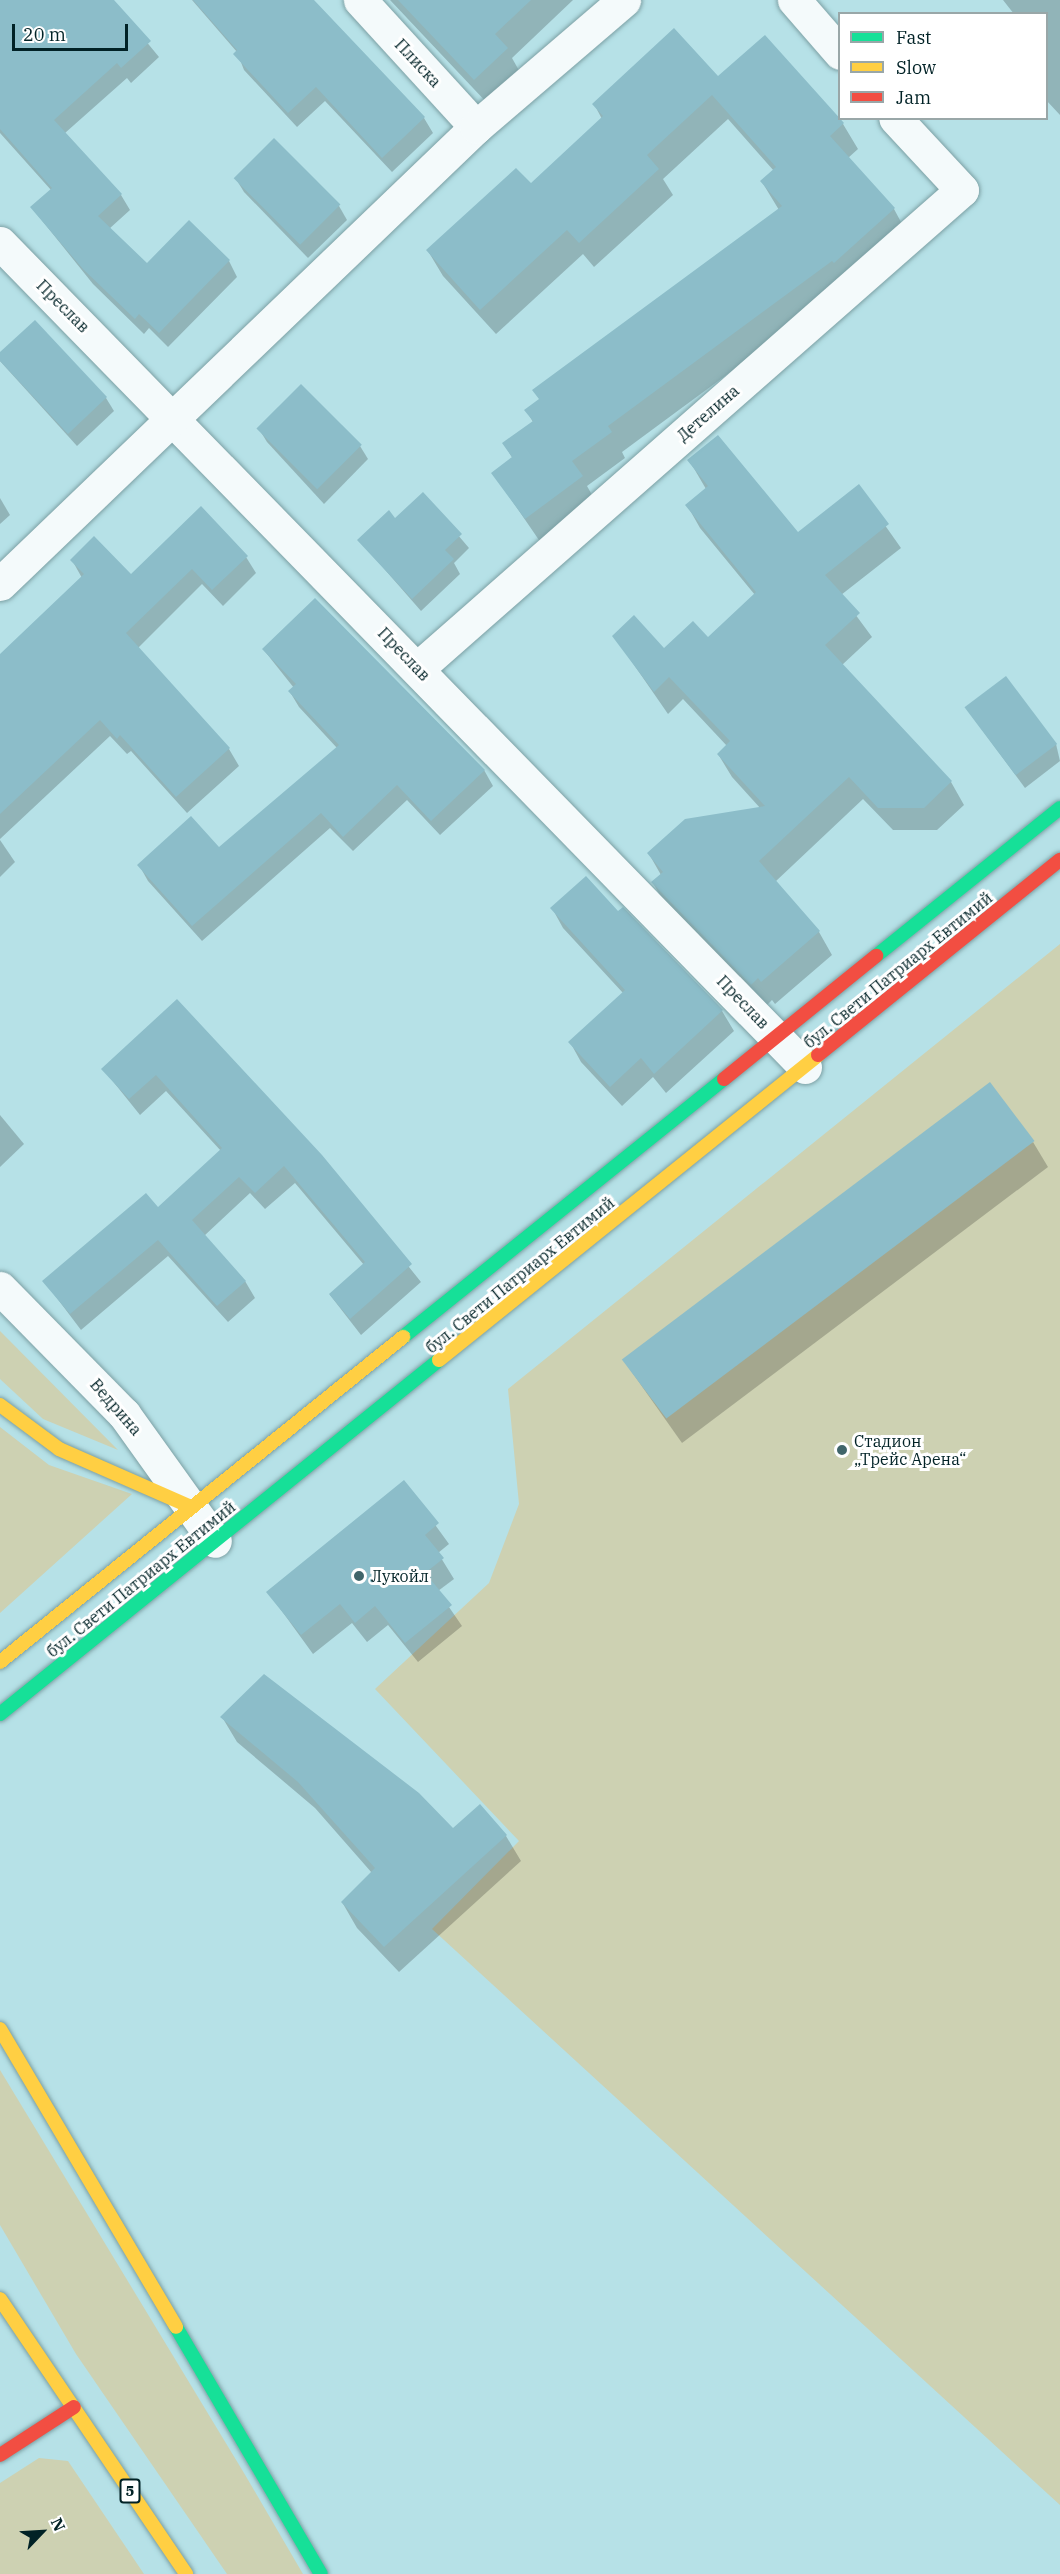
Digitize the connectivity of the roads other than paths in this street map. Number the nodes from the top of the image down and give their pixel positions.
1 (360, 0) edge
2 (624, 0) edge
3 (794, 0) edge
4 (838, 51) edge
5 (897, 120) edge
6 (476, 127) junction
7 (0, 243) edge
8 (175, 418) junction
9 (0, 584) edge
10 (418, 669) junction
11 (1060, 808) edge
12 (1059, 862) edge
13 (777, 1037) junction
14 (805, 1067) junction
15 (0, 1288) edge
16 (0, 1405) edge
17 (191, 1507) junction
18 (215, 1540) junction
19 (0, 1662) edge
20 (0, 1714) edge
21 (0, 2029) edge
22 (0, 2299) edge
23 (74, 2407) junction
24 (0, 2455) edge
25 (186, 2574) edge
26 (321, 2574) edge

1 - 6 street, Плиска
2 - 6 street
3 - 4 street
5 - 10 street, Детелина
6 - 8 street
7 - 8 street, Преслав
8 - 9 street
8 - 10 street, Преслав
10 - 13 street, Преслав
11 - 13 main road, бул. Свети Патриарх Евтимий
12 - 14 main road, бул. Свети Патриарх Евтимий
13 - 14 street, Преслав
13 - 17 main road, бул. Свети Патриарх Евтимий
14 - 18 main road, бул. Свети Патриарх Евтимий
15 - 17 street, Ведрина
16 - 17 main road
17 - 18 street, Ведрина
17 - 19 main road, бул. Свети Патриарх Евтимий
18 - 20 main road, бул. Свети Патриарх Евтимий
21 - 26 main road
22 - 23 main road, 5
23 - 24 main road
23 - 25 main road, 5

